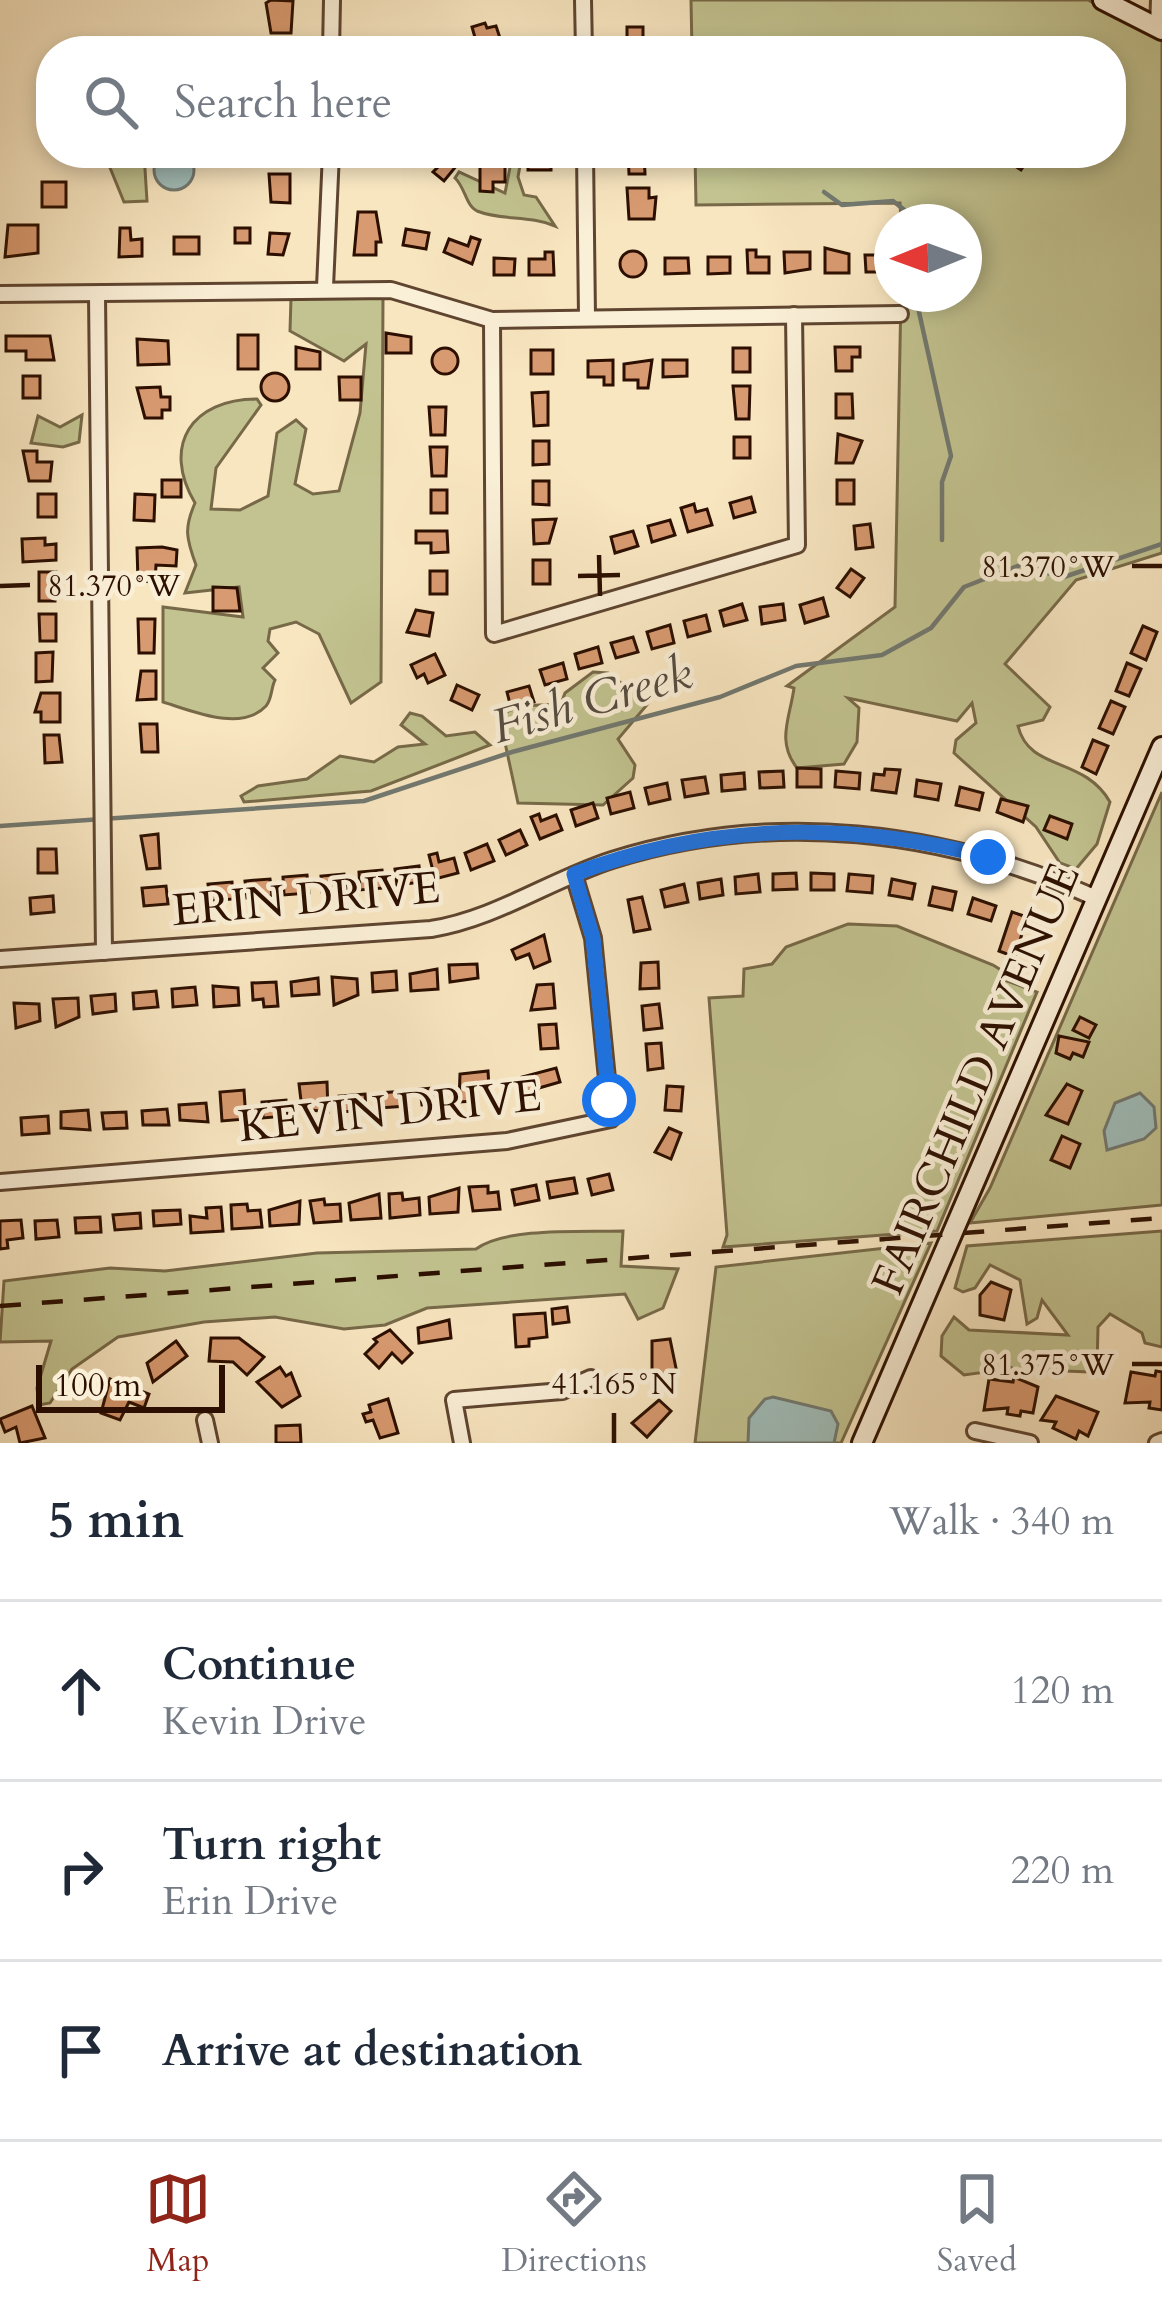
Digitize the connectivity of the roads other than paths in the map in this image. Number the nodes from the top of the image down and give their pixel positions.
1 (332, 0) edge
2 (583, 0) edge
3 (1103, 0) edge
4 (1159, 0) edge
5 (1160, 29) edge
6 (332, 36) edge
7 (584, 36) edge
8 (330, 168) edge
9 (585, 168) edge
10 (325, 286) junction
11 (0, 294) edge
12 (97, 295) junction
13 (900, 314) dead end
14 (794, 315) junction
15 (586, 316) junction
16 (492, 320) junction
17 (1162, 747) edge
18 (574, 874) junction
19 (1096, 898) junction
20 (104, 952) junction
21 (0, 959) edge
22 (0, 1182) edge
23 (591, 1378) dead end
24 (205, 1420) dead end
25 (975, 1431) dead end
26 (210, 1443) edge
27 (462, 1443) edge
28 (862, 1443) edge
29 (1030, 1443) edge

1 - 6 street
2 - 7 street
3 - 5 main road
4 - 5 street
8 - 10 street
9 - 15 street
10 - 12 street
10 - 16 street
11 - 12 street
12 - 20 street
13 - 14 street
14 - 15 street
14 - 16 street
15 - 16 street
17 - 19 main road, FAIRCHILD AVENUE
18 - 19 street, ERIN DRIVE
18 - 20 street, ERIN DRIVE
18 - 22 street, KEVIN DRIVE
19 - 28 main road, FAIRCHILD AVENUE
20 - 21 street, ERIN DRIVE
23 - 27 street
24 - 26 street
25 - 29 street

